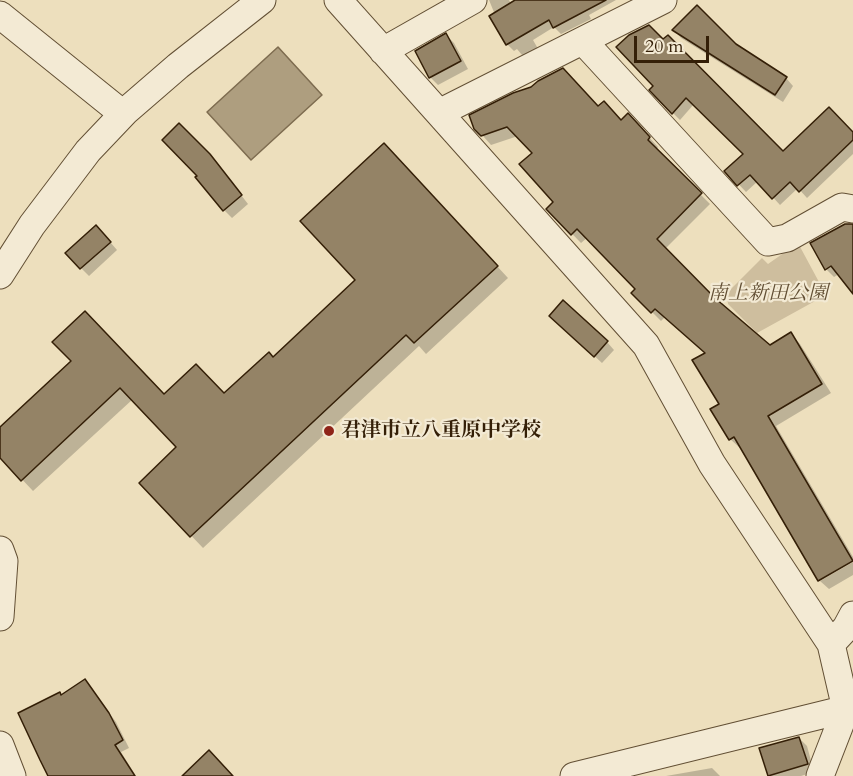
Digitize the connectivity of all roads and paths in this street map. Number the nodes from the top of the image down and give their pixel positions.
1 (262, 0) edge
2 (338, 0) edge
3 (473, 0) edge
4 (663, 0) edge
5 (0, 15) edge
6 (583, 40) junction
7 (383, 51) junction
8 (439, 113) junction
9 (123, 114) junction
10 (853, 208) edge
11 (0, 275) edge
12 (0, 550) edge
13 (853, 615) edge
14 (0, 617) edge
15 (831, 644) junction
16 (849, 710) edge
17 (0, 745) edge
18 (12, 776) edge
19 (574, 776) edge
20 (820, 776) edge

1 - 9 street
2 - 7 street
3 - 7 street
4 - 6 street
5 - 9 street
6 - 8 street
6 - 10 street
7 - 8 street
8 - 15 street
9 - 11 street
12 - 14 street
13 - 15 street
15 - 16 street
16 - 19 street
16 - 20 street
17 - 18 street

